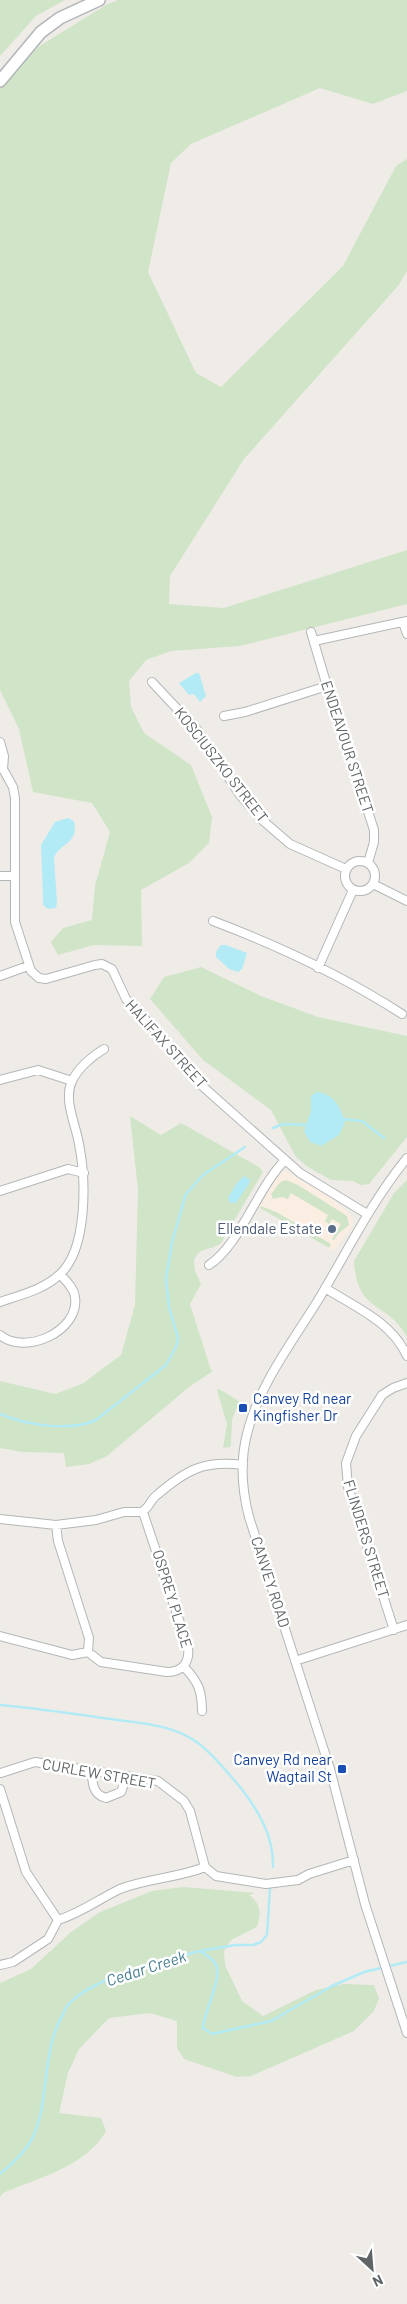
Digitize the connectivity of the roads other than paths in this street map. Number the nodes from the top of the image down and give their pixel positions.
1 (100, 0) edge
2 (0, 81) edge
3 (405, 622) edge
4 (311, 632) dead end
5 (407, 634) edge
6 (314, 641) junction
7 (152, 682) dead end
8 (326, 686) junction
9 (224, 716) dead end
10 (0, 742) edge
11 (2, 771) edge
12 (368, 863) junction
13 (346, 869) junction
14 (0, 876) edge
15 (15, 876) junction
16 (373, 884) junction
17 (353, 890) junction
18 (407, 901) edge
19 (214, 922) dead end
20 (28, 966) junction
21 (318, 968) junction
22 (0, 976) edge
23 (402, 1014) dead end
24 (104, 1049) dead end
25 (0, 1080) edge
26 (72, 1081) junction
27 (407, 1158) edge
28 (285, 1160) junction
29 (84, 1173) junction
30 (0, 1191) edge
31 (367, 1214) junction
32 (209, 1265) dead end
33 (60, 1274) junction
34 (325, 1288) junction
35 (0, 1302) edge
36 (0, 1335) edge
37 (407, 1356) edge
38 (407, 1383) edge
39 (243, 1465) junction
40 (144, 1512) junction
41 (0, 1519) edge
42 (56, 1525) junction
43 (407, 1625) edge
44 (394, 1630) junction
45 (0, 1636) edge
46 (88, 1652) junction
47 (295, 1661) junction
48 (184, 1667) junction
49 (202, 1711) dead end
50 (92, 1771) junction
51 (0, 1775) edge
52 (127, 1776) junction
53 (0, 1789) edge
54 (354, 1860) junction
55 (205, 1867) junction
56 (58, 1920) junction
57 (0, 1965) edge
58 (407, 2033) edge

1 - 2 main road
3 - 5 street
3 - 6 street
4 - 6 street, ENDEAVOUR STREET
6 - 8 street, ENDEAVOUR STREET
7 - 13 street, KOSCIUSZKO STREET
8 - 9 street
8 - 12 street, ENDEAVOUR STREET
10 - 11 street
11 - 15 street
12 - 13 street
12 - 16 street
13 - 17 street
14 - 15 street
15 - 20 street
16 - 17 street
16 - 18 street
17 - 21 street
19 - 21 street
20 - 22 street
20 - 28 street, HALIFAX STREET
21 - 23 street
24 - 26 street
25 - 26 street
26 - 29 street
27 - 31 street, CANVEY ROAD
28 - 31 street, HALIFAX STREET
28 - 32 street
29 - 30 street
29 - 33 street
31 - 34 street, CANVEY ROAD
33 - 35 street
33 - 36 street
34 - 37 street
34 - 39 street, CANVEY ROAD
38 - 44 street, FLINDERS STREET
39 - 40 street
39 - 47 street, CANVEY ROAD
40 - 42 street
40 - 48 street, OSPREY PLACE
41 - 42 street
42 - 46 street
43 - 44 street
44 - 47 street
45 - 46 street
46 - 48 street
47 - 54 street, CANVEY ROAD
48 - 49 street, OSPREY PLACE
50 - 51 street, CURLEW STREET
50 - 52 street, CURLEW STREET
50 - 52 street
52 - 55 street, CURLEW STREET
53 - 56 street
54 - 55 street
54 - 58 street, CANVEY ROAD
55 - 56 street
56 - 57 street

